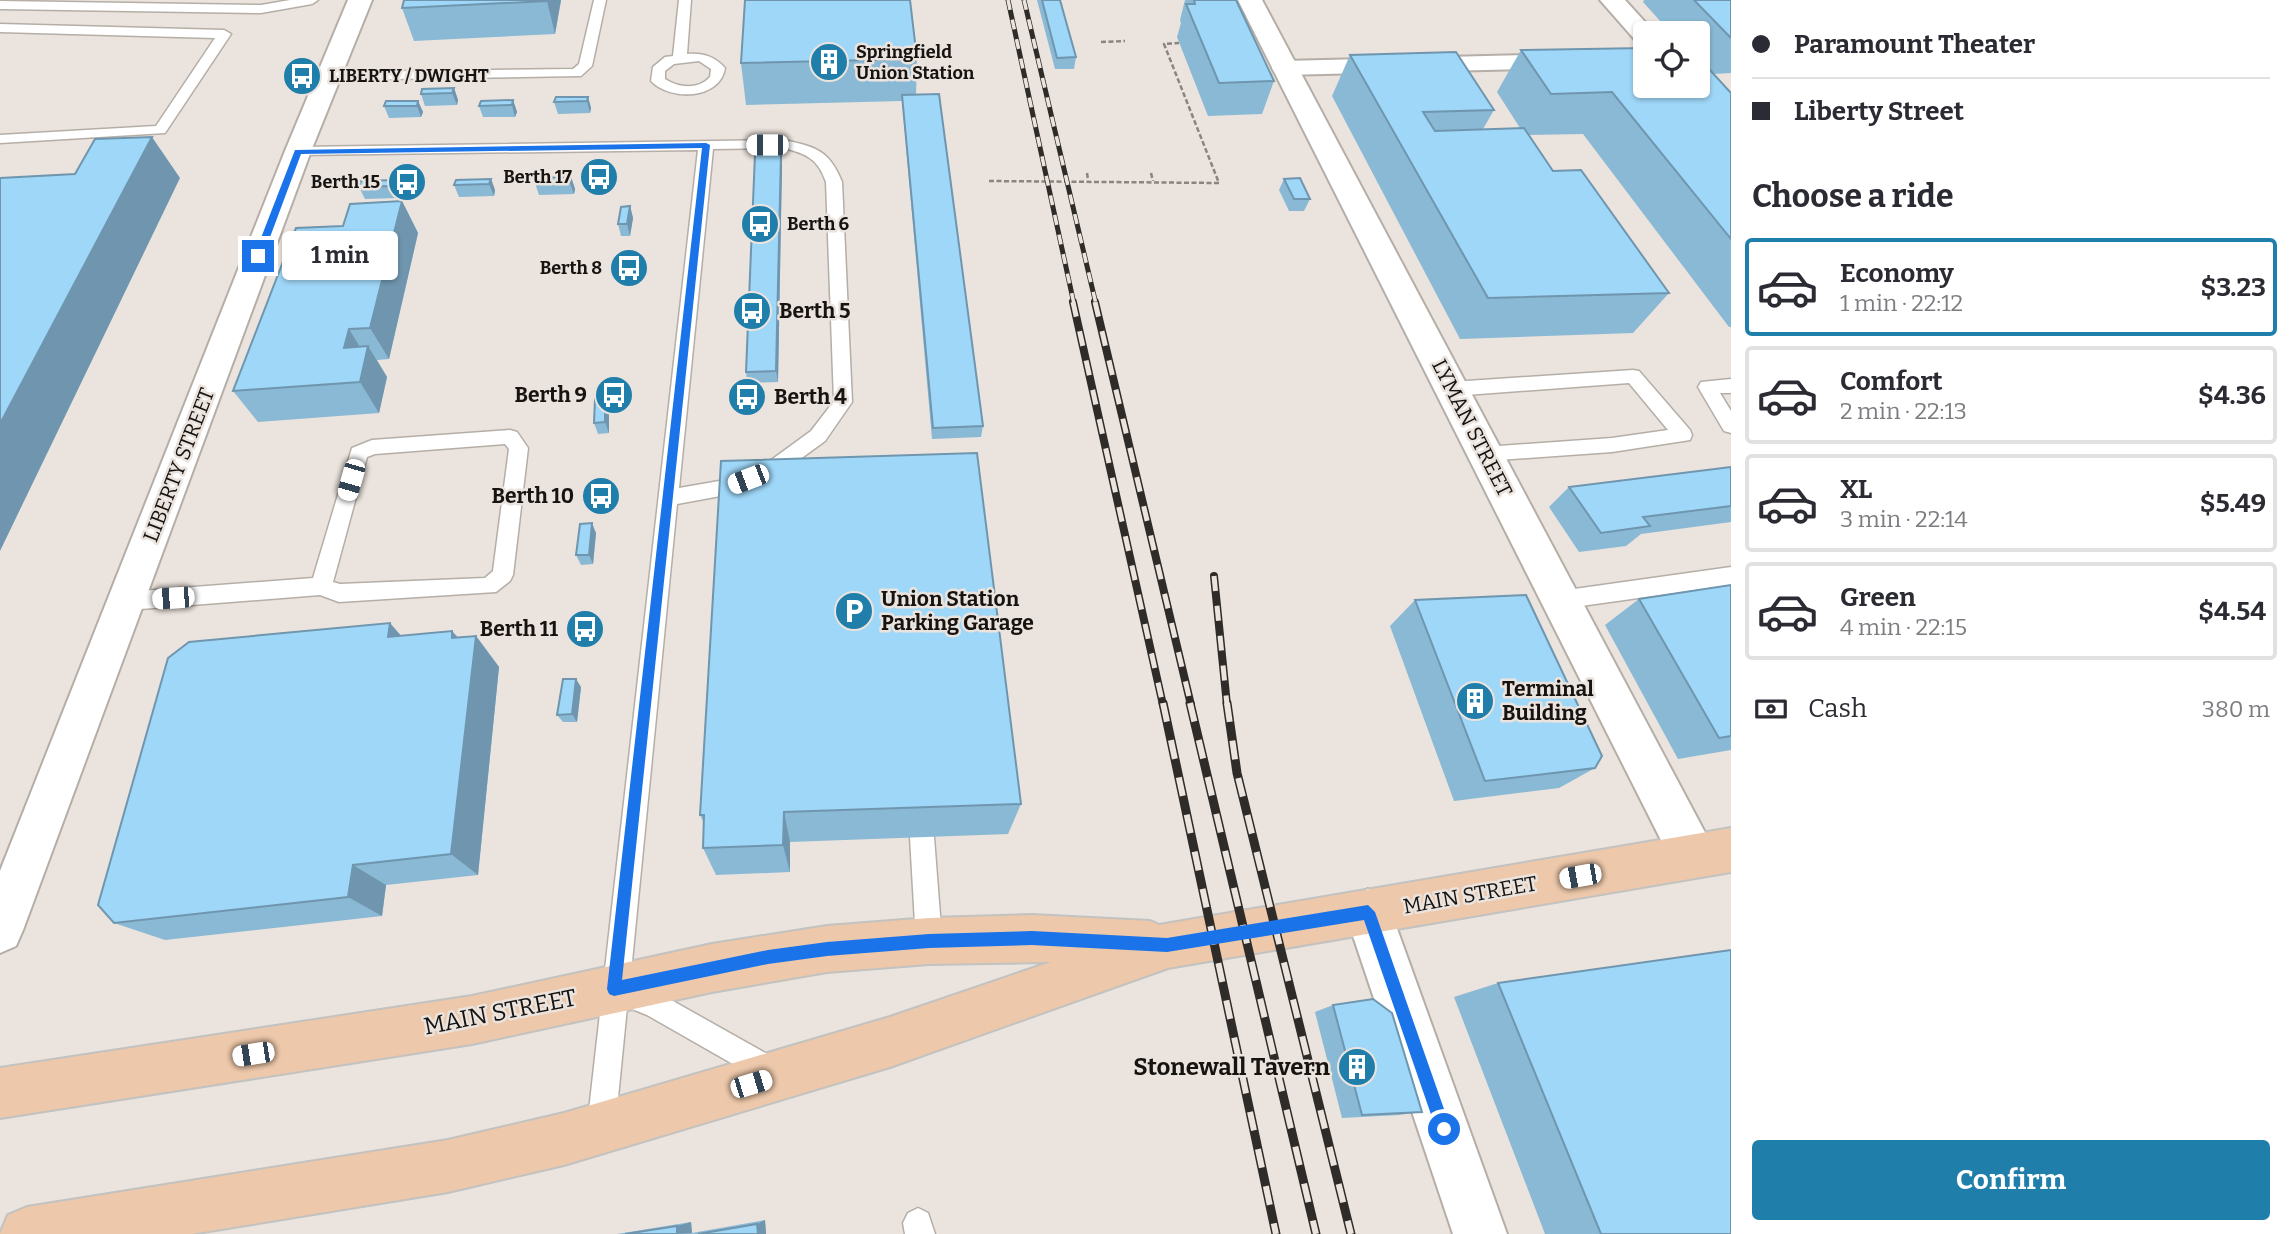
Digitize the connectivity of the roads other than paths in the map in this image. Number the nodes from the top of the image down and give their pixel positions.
1 (312, 0) edge
2 (360, 0) edge
3 (600, 0) edge
4 (685, 0) edge
5 (1250, 0) edge
6 (1612, 0) edge
7 (0, 5) edge
8 (1633, 23) edge
9 (0, 28) edge
10 (680, 58) dead end
11 (1633, 59) edge
12 (1283, 68) junction
13 (329, 76) junction
14 (0, 139) edge
15 (706, 145) junction
16 (298, 151) junction
17 (1731, 386) edge
18 (1452, 389) junction
19 (1731, 426) edge
20 (1485, 454) junction
21 (668, 498) junction
22 (1731, 576) edge
23 (321, 586) junction
24 (1560, 600) junction
25 (128, 601) junction
26 (922, 837) edge
27 (1712, 853) edge
28 (1368, 912) junction
29 (0, 930) edge
30 (929, 941) junction
31 (1167, 945) junction
32 (614, 989) junction
33 (779, 1076) junction
34 (0, 1093) edge
35 (601, 1128) junction
36 (27, 1234) edge
37 (1480, 1234) edge

1 - 7 lane
2 - 13 main road, LIBERTY STREET
3 - 13 lane
4 - 10 lane
5 - 12 main road, LYMAN STREET
6 - 8 main road
9 - 14 lane
11 - 12 main road
12 - 18 main road, LYMAN STREET
13 - 16 main road, LIBERTY STREET
15 - 16 lane
15 - 21 lane
15 - 21 lane
16 - 25 main road, LIBERTY STREET
17 - 19 lane
18 - 20 main road, LYMAN STREET
18 - 20 lane
20 - 24 main road, LYMAN STREET
21 - 32 lane
22 - 24 lane
23 - 23 lane
23 - 25 lane
24 - 27 main road, LYMAN STREET
25 - 29 main road, LIBERTY STREET
26 - 30 lane
27 - 28 main road, MAIN STREET
28 - 31 main road, MAIN STREET
28 - 37 main road
30 - 31 main road, MAIN STREET
30 - 32 main road, MAIN STREET
31 - 33 main road, MAIN STREET
32 - 33 lane
32 - 34 main road, MAIN STREET
32 - 35 lane
33 - 35 main road, MAIN STREET
35 - 36 main road, MAIN STREET

